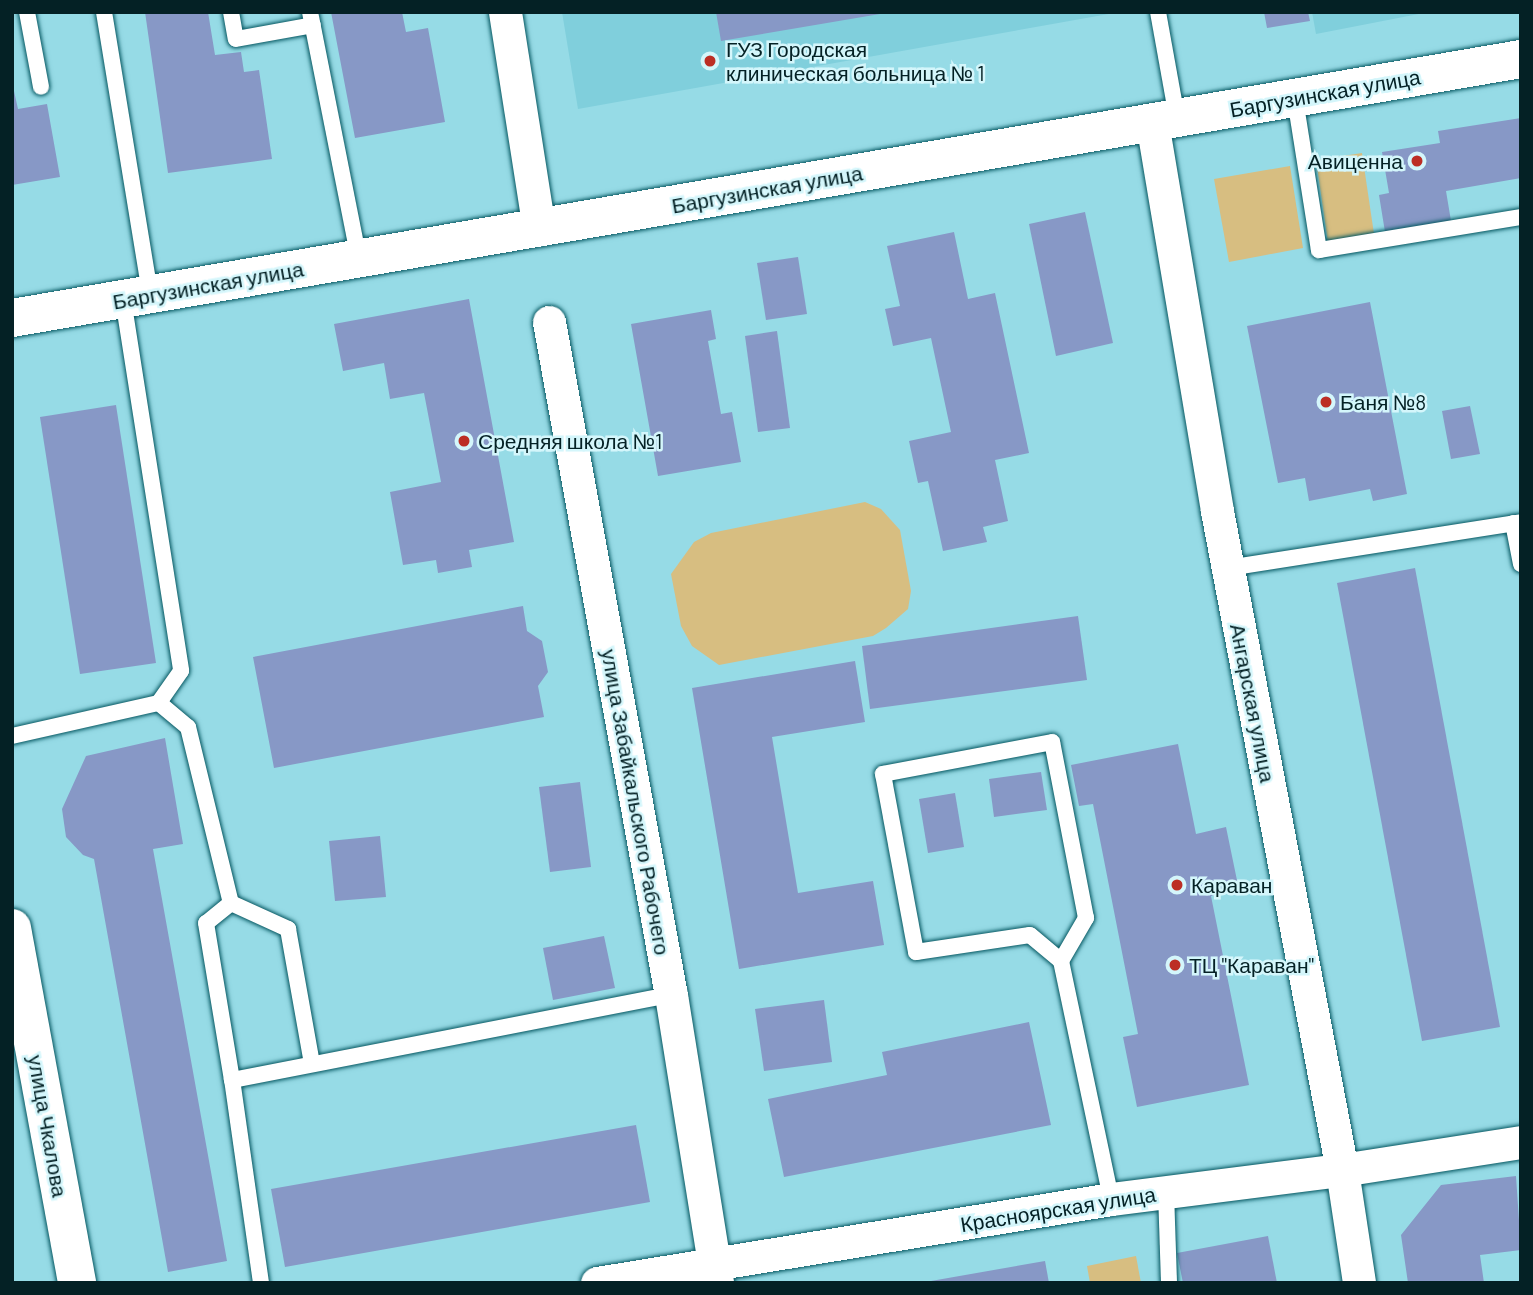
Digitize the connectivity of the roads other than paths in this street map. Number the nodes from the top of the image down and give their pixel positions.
1 (27, 12) edge
2 (104, 12) edge
3 (231, 12) edge
4 (505, 12) edge
5 (1158, 12) edge
6 (312, 19) edge
7 (1521, 59) edge
8 (41, 88) dead end
9 (1295, 99) junction
10 (1164, 120) junction
11 (1521, 217) edge
12 (540, 229) junction
13 (359, 259) junction
14 (136, 297) junction
15 (12, 318) edge
16 (549, 322) dead end
17 (1517, 523) edge
18 (1521, 564) edge
19 (1228, 568) junction
20 (159, 704) junction
21 (12, 736) edge
22 (231, 903) junction
23 (12, 928) edge
24 (1061, 961) junction
25 (671, 995) junction
26 (313, 1064) junction
27 (232, 1080) junction
28 (1521, 1142) edge
29 (1342, 1170) junction
30 (1166, 1192) junction
31 (1111, 1199) junction
32 (716, 1273) edge
33 (77, 1283) edge
34 (261, 1283) edge
35 (597, 1283) edge
36 (1169, 1283) edge
37 (1359, 1283) edge

1 - 8 lane
2 - 14 lane
3 - 6 lane
4 - 12 street
5 - 10 lane
6 - 13 lane
7 - 9 main road, Баргузинская улица
9 - 10 main road, Баргузинская улица
9 - 11 lane
10 - 12 main road, Баргузинская улица
10 - 19 street, Ангарская улица
12 - 13 main road, Баргузинская улица
13 - 14 main road, Баргузинская улица
14 - 15 main road, Баргузинская улица
14 - 20 lane
16 - 25 street, улица Забайкальского Рабочего
17 - 18 lane
17 - 19 lane
19 - 29 street, Ангарская улица
20 - 21 lane
20 - 22 lane
22 - 26 lane
22 - 27 lane
23 - 33 main road, улица Чкалова
24 - 24 lane
24 - 31 lane
25 - 26 lane
25 - 32 street, улица Забайкальского Рабочего
26 - 27 lane
27 - 34 lane
28 - 29 street, Красноярская улица
29 - 30 street, Красноярская улица
29 - 37 street, Ангарская улица
30 - 31 street, Красноярская улица
30 - 36 lane
31 - 32 street, Красноярская улица
32 - 35 street, Красноярская улица

